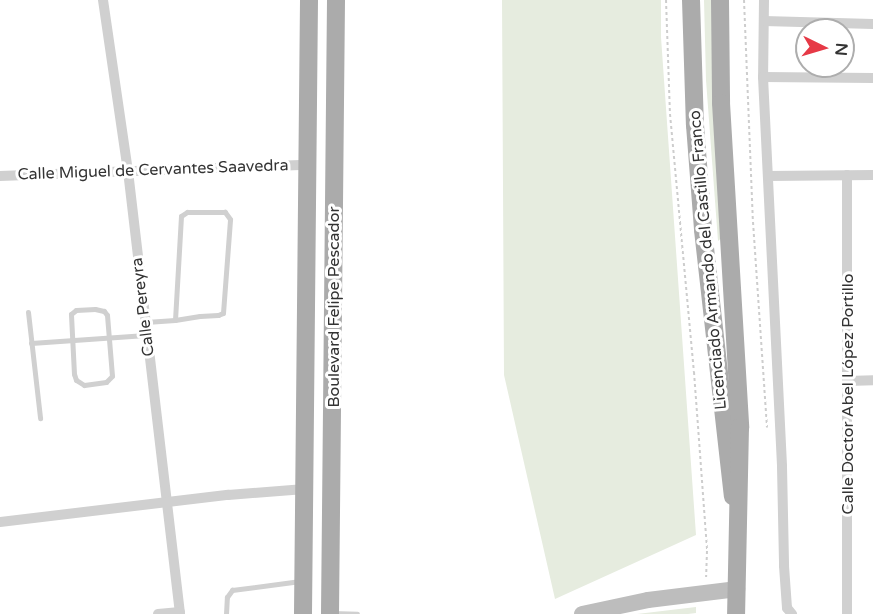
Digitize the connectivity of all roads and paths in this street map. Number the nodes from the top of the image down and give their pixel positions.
1 (103, 0) edge
2 (309, 0) edge
3 (336, 0) edge
4 (666, 0) edge
5 (691, 0) edge
6 (720, 0) edge
7 (744, 0) edge
8 (764, 0) edge
9 (764, 21) junction
10 (873, 24) edge
11 (763, 77) junction
12 (873, 78) edge
13 (307, 165) junction
14 (128, 171) junction
15 (847, 175) junction
16 (873, 175) edge
17 (0, 176) edge
18 (768, 176) junction
19 (27, 312) dead end
20 (176, 320) junction
21 (144, 322) junction
22 (146, 335) junction
23 (110, 337) junction
24 (72, 340) junction
25 (31, 343) junction
26 (873, 380) edge
27 (848, 381) junction
28 (40, 418) dead end
29 (767, 430) dead end
30 (305, 489) junction
31 (167, 502) junction
32 (739, 518) junction
33 (0, 522) edge
34 (303, 580) junction
35 (737, 589) junction
36 (705, 593) junction
37 (180, 613) edge
38 (330, 613) edge
39 (158, 614) edge
40 (226, 614) edge
41 (303, 614) edge
42 (357, 614) edge
43 (582, 614) edge
44 (736, 614) edge
45 (792, 614) edge
46 (847, 614) edge

1 - 14 street, Calle Pereyra
2 - 13 main road, Boulevard Felipe Pescador
3 - 38 main road, Boulevard Felipe Pescador
4 - 36 path
5 - 32 main road, Licenciado Armando del Castillo Franco
6 - 32 main road, Licenciado Armando del Castillo Franco
7 - 29 path
8 - 9 street
9 - 10 street
9 - 11 street
11 - 12 street
11 - 18 street
13 - 14 street, Calle Miguel de Cervantes Saavedra
13 - 30 main road, Boulevard Felipe Pescador
14 - 17 street, Calle Miguel de Cervantes Saavedra
14 - 21 street, Calle Pereyra
15 - 16 street
15 - 18 street
15 - 27 street, Calle Doctor Abel López Portillo
18 - 45 street
19 - 25 lane
20 - 20 lane
20 - 21 lane
21 - 22 street, Calle Pereyra
22 - 23 lane
22 - 31 street, Calle Pereyra
23 - 24 lane
23 - 24 lane
23 - 24 lane
24 - 25 lane
25 - 28 lane
26 - 27 street
27 - 46 street, Calle Doctor Abel López Portillo
30 - 31 street
30 - 34 main road, Boulevard Felipe Pescador
31 - 33 street
31 - 37 street, Calle Pereyra
32 - 35 main road, Licenciado Armando del Castillo Franco
34 - 40 lane
34 - 41 main road, Boulevard Felipe Pescador
35 - 36 street
35 - 44 main road, Licenciado Armando del Castillo Franco
36 - 43 street
37 - 39 street
38 - 42 lane

